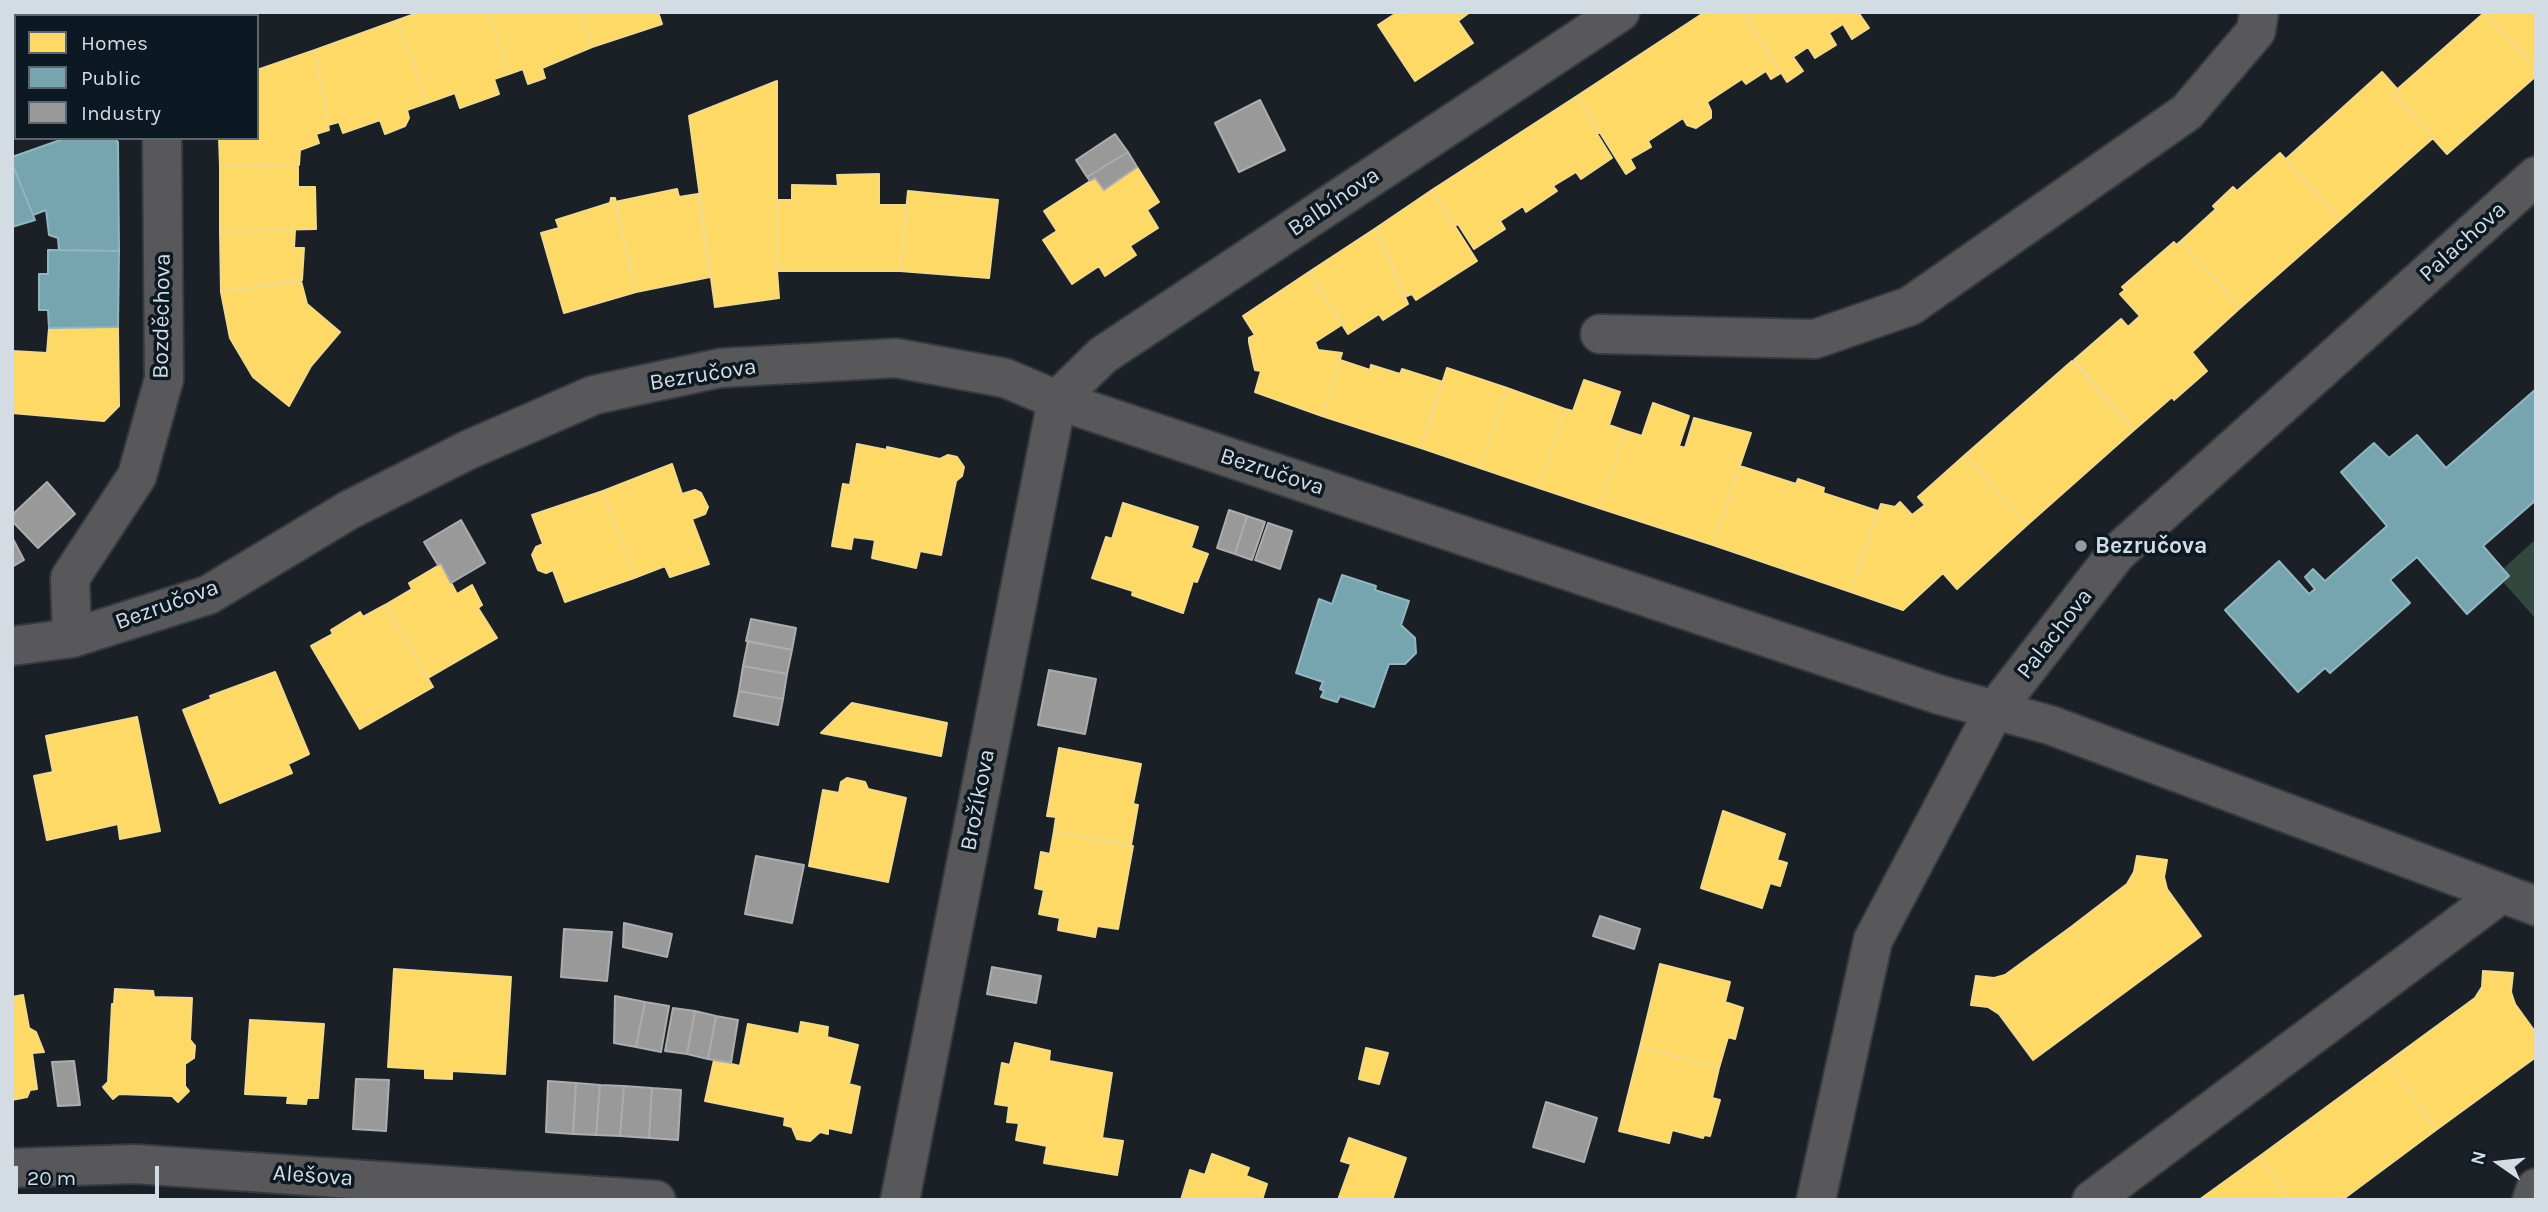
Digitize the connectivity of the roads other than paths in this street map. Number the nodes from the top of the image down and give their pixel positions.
1 (1620, 12) edge
2 (2259, 12) edge
3 (162, 140) edge
4 (2536, 176) edge
5 (1600, 334) dead end
6 (1057, 400) junction
7 (72, 638) junction
8 (12, 646) edge
9 (1994, 711) junction
10 (2519, 900) edge
11 (12, 1168) edge
12 (2536, 1188) edge
13 (656, 1200) edge
14 (900, 1200) edge
15 (1816, 1200) edge
16 (2092, 1200) edge
17 (2532, 1200) edge

1 - 6 street, Balbínova
2 - 5 street
3 - 7 street, Bozděchova
4 - 9 street, Palachova
6 - 7 street, Bezručova
6 - 9 street, Bezručova
6 - 14 street, Brožíkova
7 - 8 street, Bezručova
9 - 10 street, Bezručova
9 - 15 street, Palachova
10 - 16 street
11 - 13 street, Alešova
12 - 17 street

